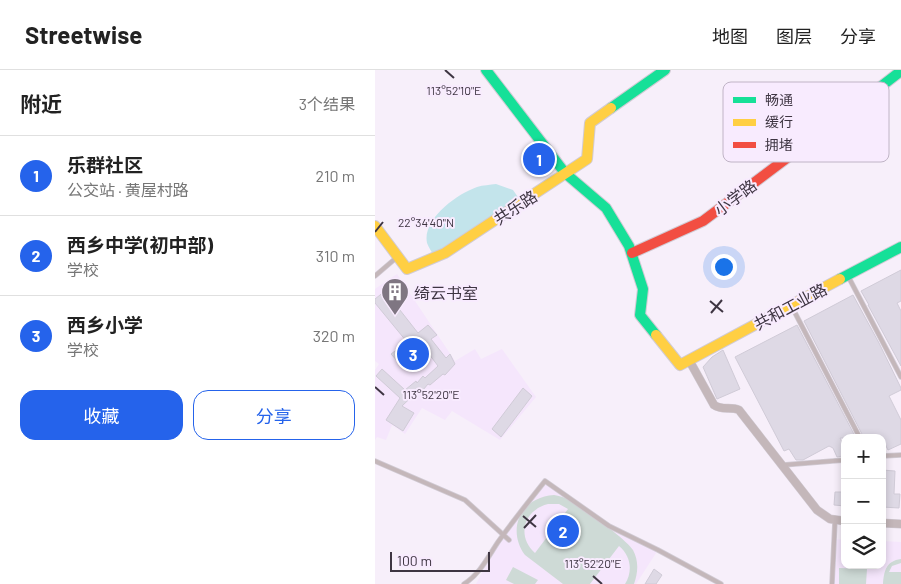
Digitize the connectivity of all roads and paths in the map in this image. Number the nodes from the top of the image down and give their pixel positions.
1 (486, 70) edge
2 (665, 70) edge
3 (901, 71) edge
4 (886, 82) edge
5 (781, 162) edge
6 (565, 173) junction
7 (375, 226) edge
8 (901, 247) edge
9 (632, 253) junction
10 (398, 256) junction
11 (375, 276) edge
12 (848, 276) junction
13 (791, 306) junction
14 (684, 362) junction
15 (901, 377) edge
16 (859, 434) edge
17 (901, 455) edge
18 (886, 456) edge
19 (841, 460) edge
20 (375, 461) edge
21 (783, 465) junction
22 (835, 520) junction
23 (841, 521) edge
24 (886, 523) edge
25 (901, 524) edge
26 (503, 535) junction
27 (509, 540) dead end
28 (464, 584) edge
29 (721, 584) edge
30 (832, 584) edge

1 - 6 street
2 - 6 street, 共乐路
3 - 4 street, 小学路
5 - 9 street, 小学路
6 - 9 street
6 - 10 street, 共乐路
7 - 10 street
8 - 12 street, 共和工业路
9 - 14 street
10 - 11 lane
12 - 13 street, 共和工业路
12 - 15 lane
13 - 14 street, 共和工业路
13 - 16 lane
14 - 21 street
17 - 18 lane
19 - 21 lane
20 - 26 lane
21 - 22 street
22 - 23 street
22 - 30 lane
24 - 25 street
26 - 27 lane
26 - 28 lane
26 - 29 lane

